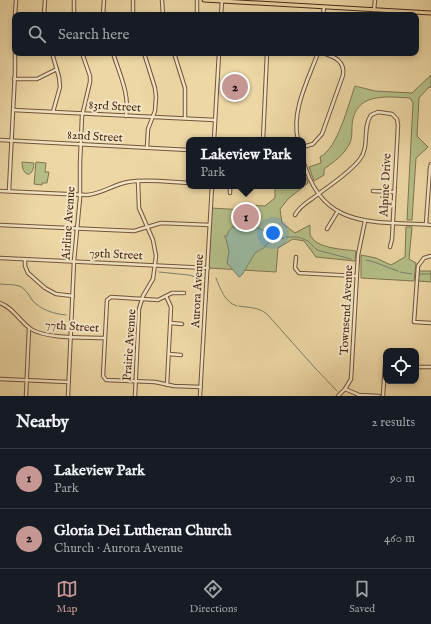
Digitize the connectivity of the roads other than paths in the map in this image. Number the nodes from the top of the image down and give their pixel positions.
1 (16, 0) edge
2 (45, 0) edge
3 (74, 0) edge
4 (104, 0) edge
5 (133, 0) edge
6 (162, 0) edge
7 (197, 0) edge
8 (204, 0) edge
9 (375, 0) edge
10 (222, 1) junction
11 (289, 3) edge
12 (324, 7) junction
13 (374, 10) junction
14 (15, 12) edge
15 (44, 12) edge
16 (74, 12) edge
17 (103, 12) edge
18 (133, 12) edge
19 (163, 12) edge
20 (197, 12) edge
21 (221, 12) edge
22 (323, 12) edge
23 (412, 12) edge
24 (419, 12) edge
25 (431, 13) edge
26 (14, 56) edge
27 (53, 56) edge
28 (83, 56) edge
29 (114, 56) edge
30 (145, 56) edge
31 (175, 56) edge
32 (219, 56) edge
33 (267, 56) edge
34 (317, 56) edge
35 (331, 56) edge
36 (57, 69) junction
37 (14, 79) junction
38 (13, 110) junction
39 (53, 112) junction
40 (82, 113) junction
41 (126, 116) junction
42 (153, 117) junction
43 (185, 118) junction
44 (215, 120) junction
45 (214, 137) edge
46 (262, 137) edge
47 (298, 137) edge
48 (0, 140) edge
49 (11, 141) junction
50 (81, 144) junction
51 (306, 146) edge
52 (147, 148) junction
53 (186, 150) edge
54 (431, 164) edge
55 (306, 170) edge
56 (138, 181) junction
57 (186, 184) edge
58 (212, 189) edge
59 (230, 189) edge
60 (0, 190) edge
61 (9, 191) junction
62 (373, 191) dead end
63 (394, 192) junction
64 (230, 193) dead end
65 (430, 193) edge
66 (318, 194) junction
67 (80, 195) junction
68 (338, 211) junction
69 (295, 215) dead end
70 (365, 221) junction
71 (392, 223) junction
72 (426, 224) junction
73 (0, 225) edge
74 (210, 225) junction
75 (431, 225) edge
76 (147, 227) junction
77 (78, 228) junction
78 (327, 229) dead end
79 (390, 247) dead end
80 (431, 256) edge
81 (296, 257) dead end
82 (0, 258) edge
83 (25, 259) junction
84 (74, 261) junction
85 (155, 266) junction
86 (208, 268) junction
87 (357, 276) junction
88 (184, 293) dead end
89 (73, 296) junction
90 (166, 296) junction
91 (142, 299) junction
92 (0, 303) edge
93 (170, 323) junction
94 (431, 323) edge
95 (182, 324) dead end
96 (29, 328) junction
97 (71, 336) junction
98 (105, 338) junction
99 (169, 354) junction
100 (181, 355) dead end
101 (419, 367) edge
102 (431, 368) edge
103 (0, 379) edge
104 (26, 380) junction
105 (136, 381) junction
106 (68, 382) junction
107 (384, 384) edge
108 (167, 385) junction
109 (201, 387) junction
110 (345, 389) junction
111 (26, 396) edge
112 (68, 396) edge
113 (135, 396) edge
114 (200, 396) edge
115 (338, 396) edge
116 (379, 396) edge
117 (383, 396) edge

1 - 14 street
2 - 15 street
3 - 16 street
4 - 17 street
5 - 18 street
6 - 19 street
7 - 20 street
8 - 10 main road
9 - 13 street
10 - 11 main road
10 - 21 street
11 - 12 main road
12 - 13 main road
12 - 22 street
13 - 23 main road
24 - 25 main road
26 - 37 street
27 - 36 street
28 - 40 street, Airline Avenue
29 - 41 street
30 - 42 street
31 - 43 street
32 - 44 street
33 - 46 street
34 - 47 street
35 - 51 street
36 - 37 street
36 - 39 street
37 - 38 street
38 - 39 street, 83rd Street
38 - 49 street
39 - 40 street, 83rd Street
40 - 41 street, 83rd Street
40 - 50 street, Airline Avenue
41 - 42 street, 83rd Street
42 - 43 street, 83rd Street
42 - 52 street
43 - 44 street, 83rd Street
44 - 45 street
48 - 49 street, 82nd Street
49 - 50 street, 82nd Street
49 - 61 street
50 - 52 street, 82nd Street
50 - 67 street, Airline Avenue
52 - 53 street, 82nd Street
54 - 65 street
55 - 66 street
56 - 57 street
56 - 67 street
56 - 76 street, Prairie Avenue
58 - 74 street, Aurora Avenue
59 - 64 street
60 - 61 street
61 - 67 street
62 - 63 street
63 - 66 street, Alpine Drive
63 - 71 street, Alpine Drive
65 - 72 street
66 - 68 street
66 - 69 street
67 - 77 street, Airline Avenue
68 - 70 street
68 - 78 street
70 - 71 street
70 - 87 street, Townsend Avenue
71 - 72 street
71 - 79 street, Alpine Drive
72 - 75 street
73 - 77 street
74 - 76 street
74 - 86 street, Aurora Avenue
76 - 77 street
76 - 85 street, Prairie Avenue
77 - 84 street, Airline Avenue
80 - 94 street
81 - 87 street
82 - 83 street, 79th Street
83 - 84 street, 79th Street
83 - 89 street
84 - 85 street, 79th Street
84 - 89 street, Airline Avenue
85 - 86 street, 79th Street
85 - 91 street, Prairie Avenue
86 - 109 street, Aurora Avenue
87 - 110 street, Townsend Avenue
88 - 90 street
89 - 97 street, Airline Avenue
90 - 91 street
90 - 93 street
91 - 98 street
91 - 105 street, Prairie Avenue
92 - 96 street, 77th Street
93 - 95 street
93 - 99 street
96 - 97 street, 77th Street
96 - 104 street
97 - 98 street, 77th Street
97 - 106 street, Airline Avenue
98 - 105 street
99 - 100 street
99 - 108 street
101 - 102 street
103 - 104 street
104 - 106 street
104 - 111 street
105 - 108 street
105 - 113 street, Prairie Avenue
106 - 112 street, Airline Avenue
107 - 117 street
108 - 109 street
109 - 114 street, Aurora Avenue
110 - 115 street, Townsend Avenue
110 - 116 street

